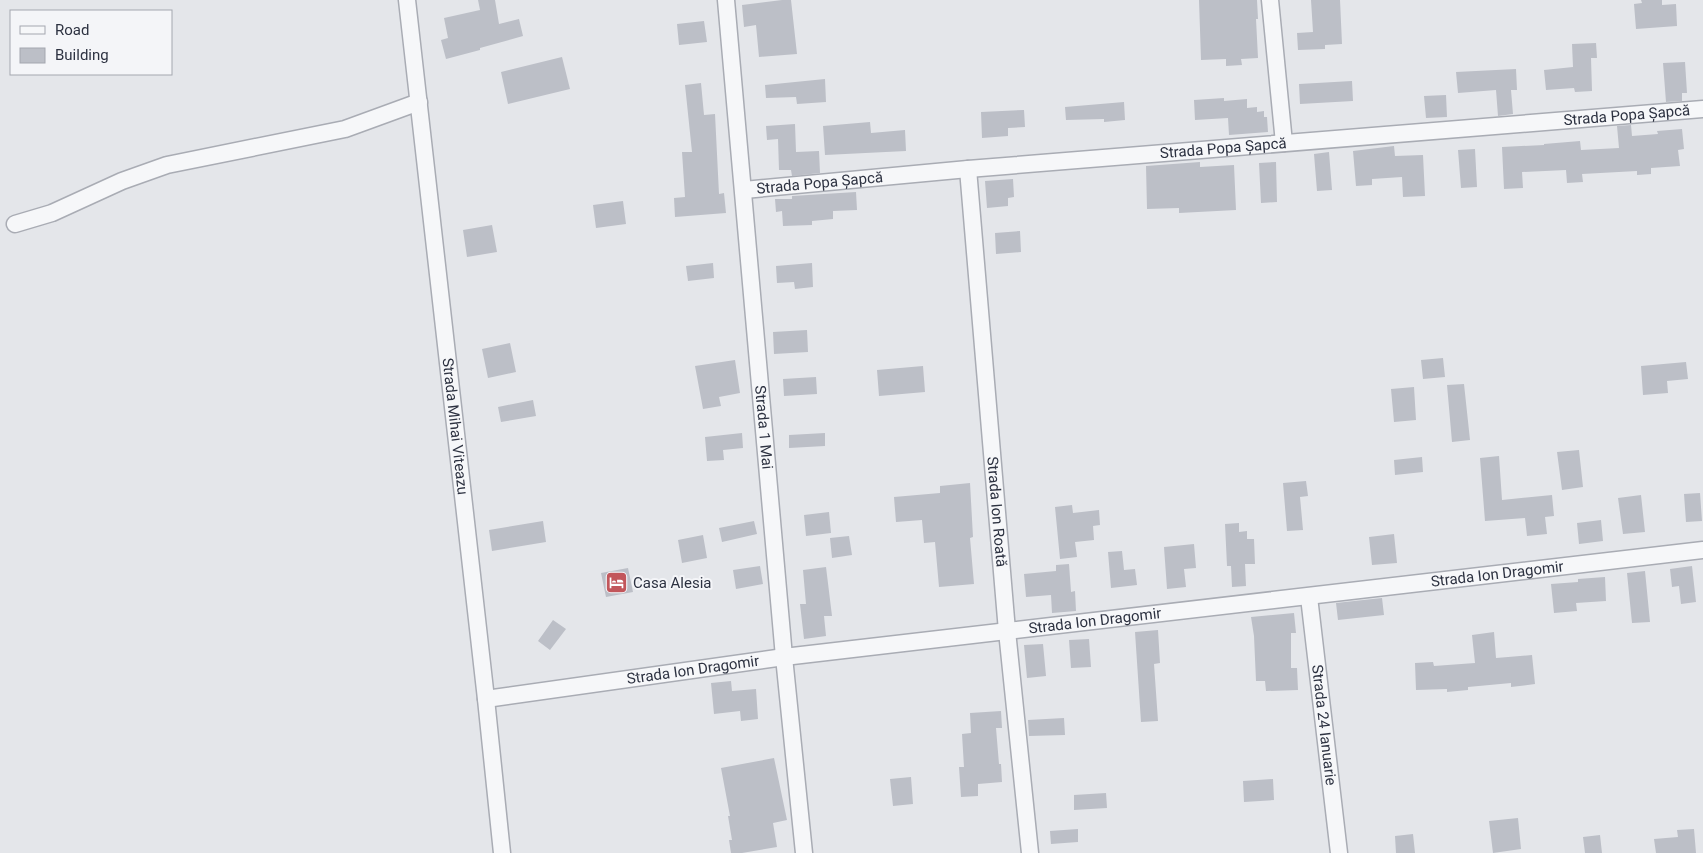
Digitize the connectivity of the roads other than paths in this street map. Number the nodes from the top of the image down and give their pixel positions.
1 (407, 0) edge
2 (726, 0) edge
3 (1270, 0) edge
4 (418, 102) junction
5 (1703, 109) edge
6 (1284, 143) junction
7 (968, 169) junction
8 (744, 190) junction
9 (15, 224) dead end
10 (1703, 550) edge
11 (1309, 597) junction
12 (1007, 631) junction
13 (784, 657) junction
14 (486, 699) junction
15 (502, 853) edge
16 (804, 853) edge
17 (1030, 853) edge
18 (1339, 853) edge

1 - 4 street, Strada Mihai Viteazu
2 - 8 street, Strada 1 Mai
3 - 6 street
4 - 9 street
4 - 14 street, Strada Mihai Viteazu
5 - 6 street, Strada Popa Șapcă
6 - 7 street, Strada Popa Șapcă
7 - 8 street, Strada Popa Șapcă
7 - 12 street, Strada Ion Roată
8 - 13 street, Strada 1 Mai
10 - 11 street, Strada Ion Dragomir
11 - 12 street, Strada Ion Dragomir
11 - 18 street, Strada 24 Ianuarie
12 - 13 street, Strada Ion Dragomir
12 - 17 street, Strada Ion Roată
13 - 14 street, Strada Ion Dragomir
13 - 16 street, Strada 1 Mai
14 - 15 street, Strada Mihai Viteazu

